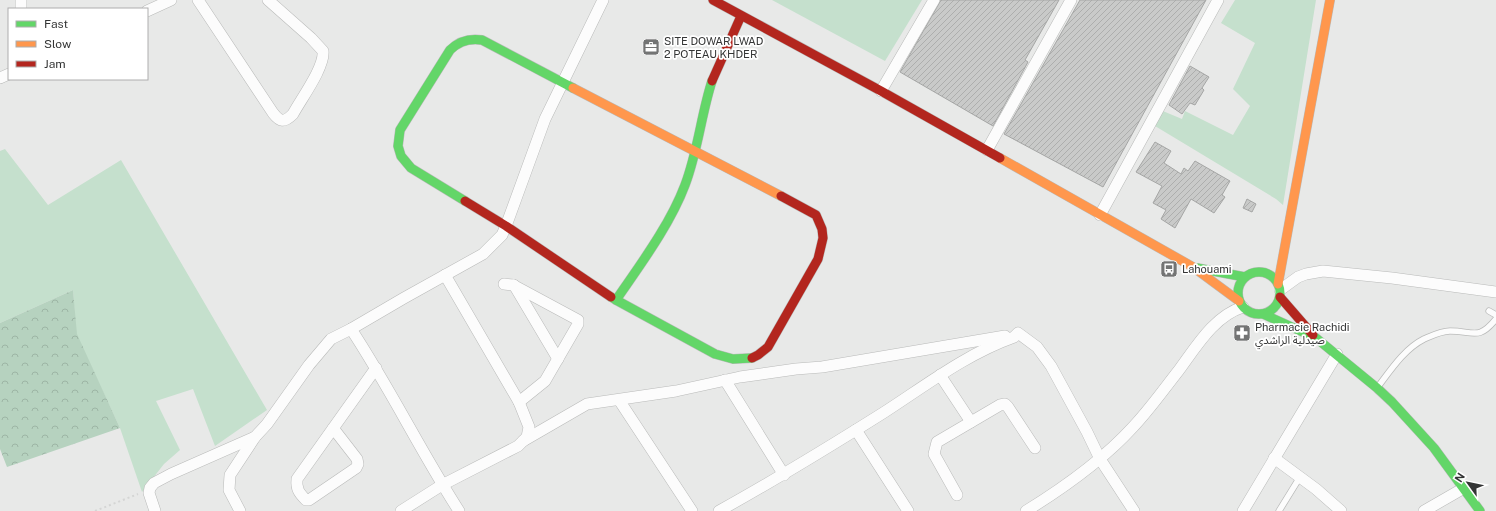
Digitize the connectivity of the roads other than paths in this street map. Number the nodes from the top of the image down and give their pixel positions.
1 (171, 0) edge
2 (198, 0) edge
3 (268, 0) edge
4 (603, 0) edge
5 (713, 0) edge
6 (934, 0) edge
7 (1071, 0) edge
8 (1218, 0) edge
9 (1330, 0) edge
10 (148, 11) edge
11 (741, 16) junction
12 (562, 82) junction
13 (881, 92) junction
14 (987, 150) junction
15 (695, 152) junction
16 (1100, 215) junction
17 (506, 226) junction
18 (1286, 242) junction
19 (1193, 267) junction
20 (1264, 272) junction
21 (445, 275) junction
22 (1245, 277) junction
23 (1279, 290) junction
24 (1496, 292) edge
25 (616, 300) junction
26 (1241, 304) junction
27 (1489, 311) dead end
28 (1263, 314) junction
29 (1496, 315) edge
30 (1496, 319) edge
31 (352, 329) junction
32 (1018, 333) junction
33 (1316, 338) junction
34 (1337, 354) junction
35 (558, 359) junction
36 (376, 368) junction
37 (940, 375) junction
38 (725, 380) junction
39 (1377, 388) junction
40 (619, 400) junction
41 (519, 402) junction
42 (971, 422) junction
43 (333, 428) junction
44 (856, 430) junction
45 (255, 437) junction
46 (523, 441) junction
47 (1035, 448) dead end
48 (1274, 458) junction
49 (1100, 459) junction
50 (784, 475) junction
51 (1300, 478) junction
52 (442, 485) junction
53 (1464, 488) junction
54 (956, 495) dead end
55 (155, 511) edge
56 (240, 511) edge
57 (401, 511) edge
58 (459, 511) edge
59 (692, 511) edge
60 (719, 511) edge
61 (908, 511) edge
62 (1026, 511) edge
63 (1134, 511) edge
64 (1243, 511) edge
65 (1279, 511) edge
66 (1341, 511) edge
67 (1424, 511) edge
68 (1480, 511) edge

1 - 10 street
2 - 3 street
4 - 12 street
5 - 11 main road
6 - 13 street
7 - 14 street
8 - 16 street
9 - 18 main road
11 - 13 main road
11 - 15 main road
12 - 15 main road
12 - 17 street
12 - 17 main road
13 - 14 main road
14 - 16 main road
15 - 25 main road
15 - 25 main road
16 - 19 main road
17 - 21 street
17 - 25 main road
18 - 20 main road
18 - 23 main road
19 - 22 main road
19 - 26 main road
20 - 22 main road
20 - 23 main road
21 - 31 street
21 - 41 street
22 - 26 main road
23 - 24 street
23 - 28 main road
23 - 33 main road
26 - 28 main road
26 - 49 street
27 - 29 lane
28 - 33 main road
30 - 39 lane
31 - 36 street
31 - 45 street
32 - 37 street
32 - 38 street
32 - 49 street
33 - 34 main road
34 - 39 main road
34 - 48 street
35 - 35 street
35 - 41 street
36 - 43 street
36 - 52 street
37 - 42 street
37 - 44 street
38 - 40 street
38 - 50 street
39 - 53 main road
40 - 46 street
40 - 59 street
41 - 46 street
42 - 47 street
42 - 54 street
43 - 43 street
44 - 50 street
44 - 61 street
45 - 55 street
45 - 56 street
46 - 52 street
48 - 51 street
48 - 64 street
49 - 62 street
49 - 63 street
50 - 60 street
51 - 65 lane
51 - 66 street
52 - 57 street
52 - 58 street
53 - 67 street
53 - 68 main road

